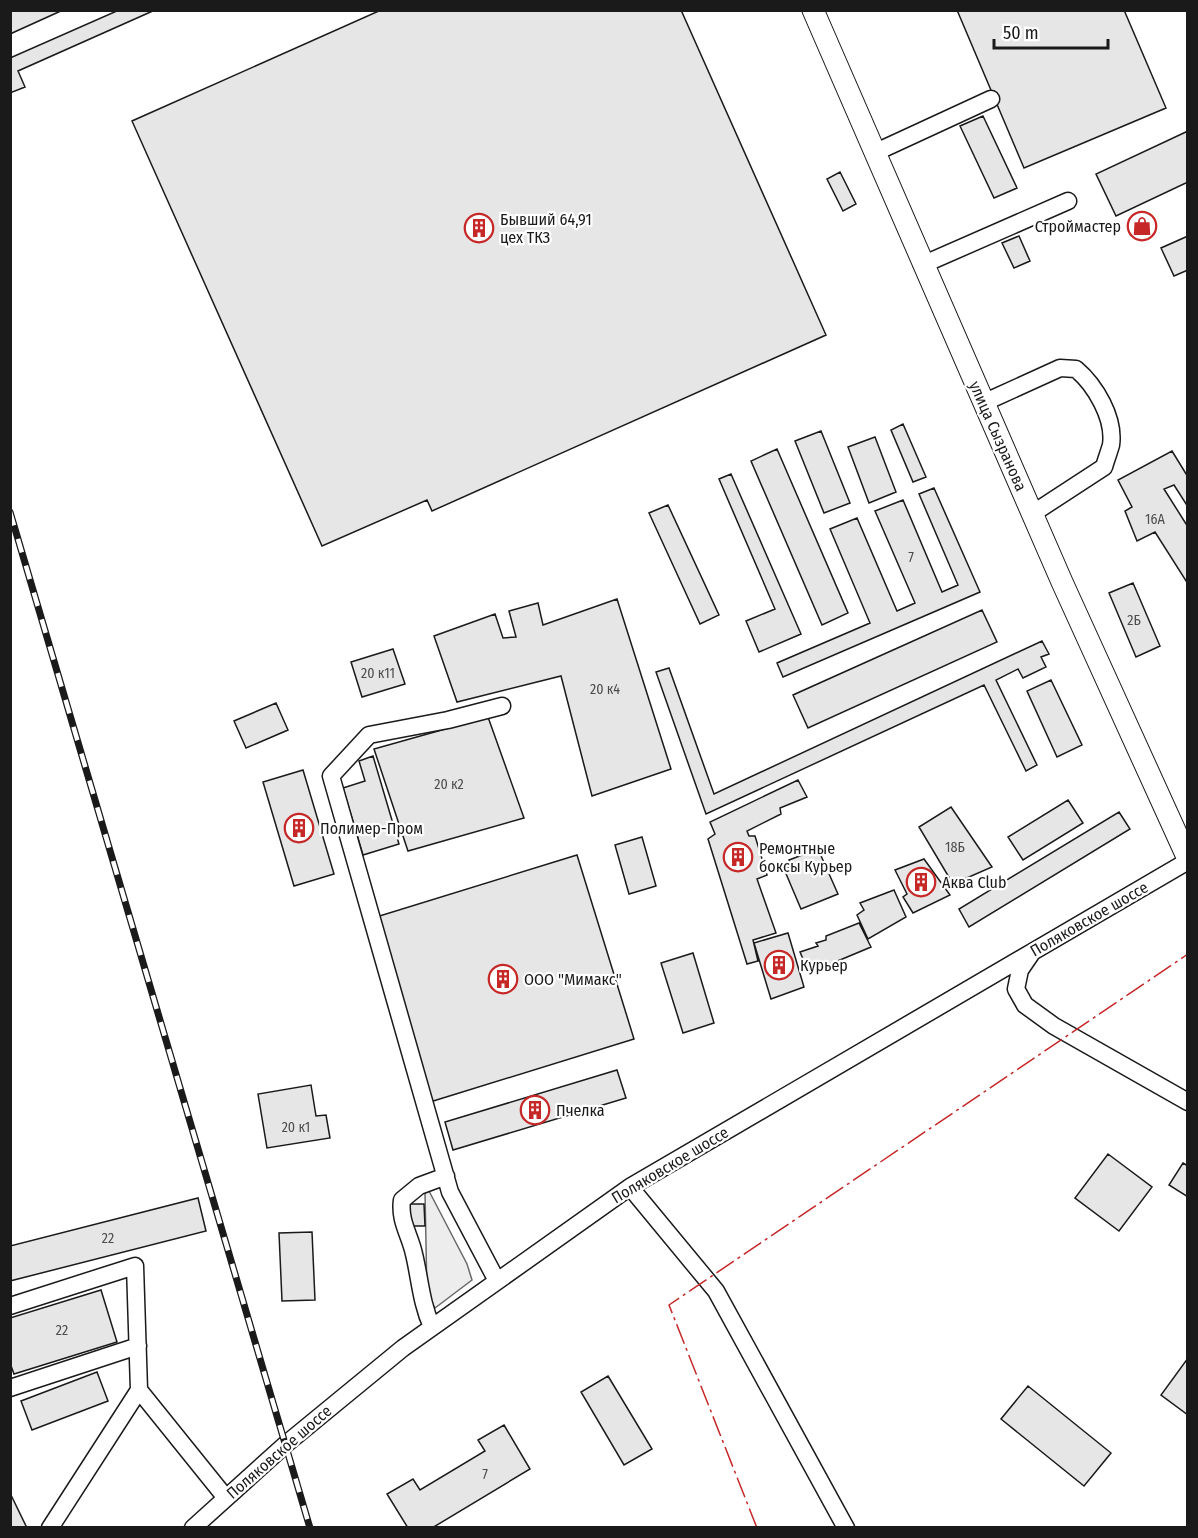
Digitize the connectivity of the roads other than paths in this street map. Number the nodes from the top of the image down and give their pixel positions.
1 (813, 10) edge
2 (992, 99) dead end
3 (874, 153) junction
4 (1068, 201) dead end
5 (922, 265) junction
6 (983, 403) junction
7 (1032, 514) junction
8 (502, 706) dead end
9 (1188, 860) edge
10 (1034, 951) junction
11 (1188, 1102) edge
12 (446, 1176) junction
13 (630, 1187) junction
14 (496, 1281) junction
15 (10, 1306) edge
16 (432, 1327) junction
17 (138, 1346) junction
18 (10, 1388) edge
19 (139, 1390) junction
20 (226, 1498) junction
21 (50, 1527) edge
22 (193, 1527) edge
23 (846, 1527) edge

1 - 3 main road, улица Сызранова
2 - 3 street
3 - 5 main road, улица Сызранова
4 - 5 street
5 - 6 main road, улица Сызранова
6 - 7 main road, улица Сызранова
6 - 7 street
7 - 9 main road, улица Сызранова
8 - 12 street
9 - 10 street, Поляковское шоссе
10 - 11 street
10 - 13 street, Поляковское шоссе
12 - 14 street
12 - 16 street
13 - 14 street, Поляковское шоссе
13 - 23 street
14 - 16 street, Поляковское шоссе
15 - 17 street
16 - 20 street, Поляковское шоссе
17 - 18 street
17 - 19 street
19 - 20 street
19 - 21 street
20 - 22 street, Поляковское шоссе

